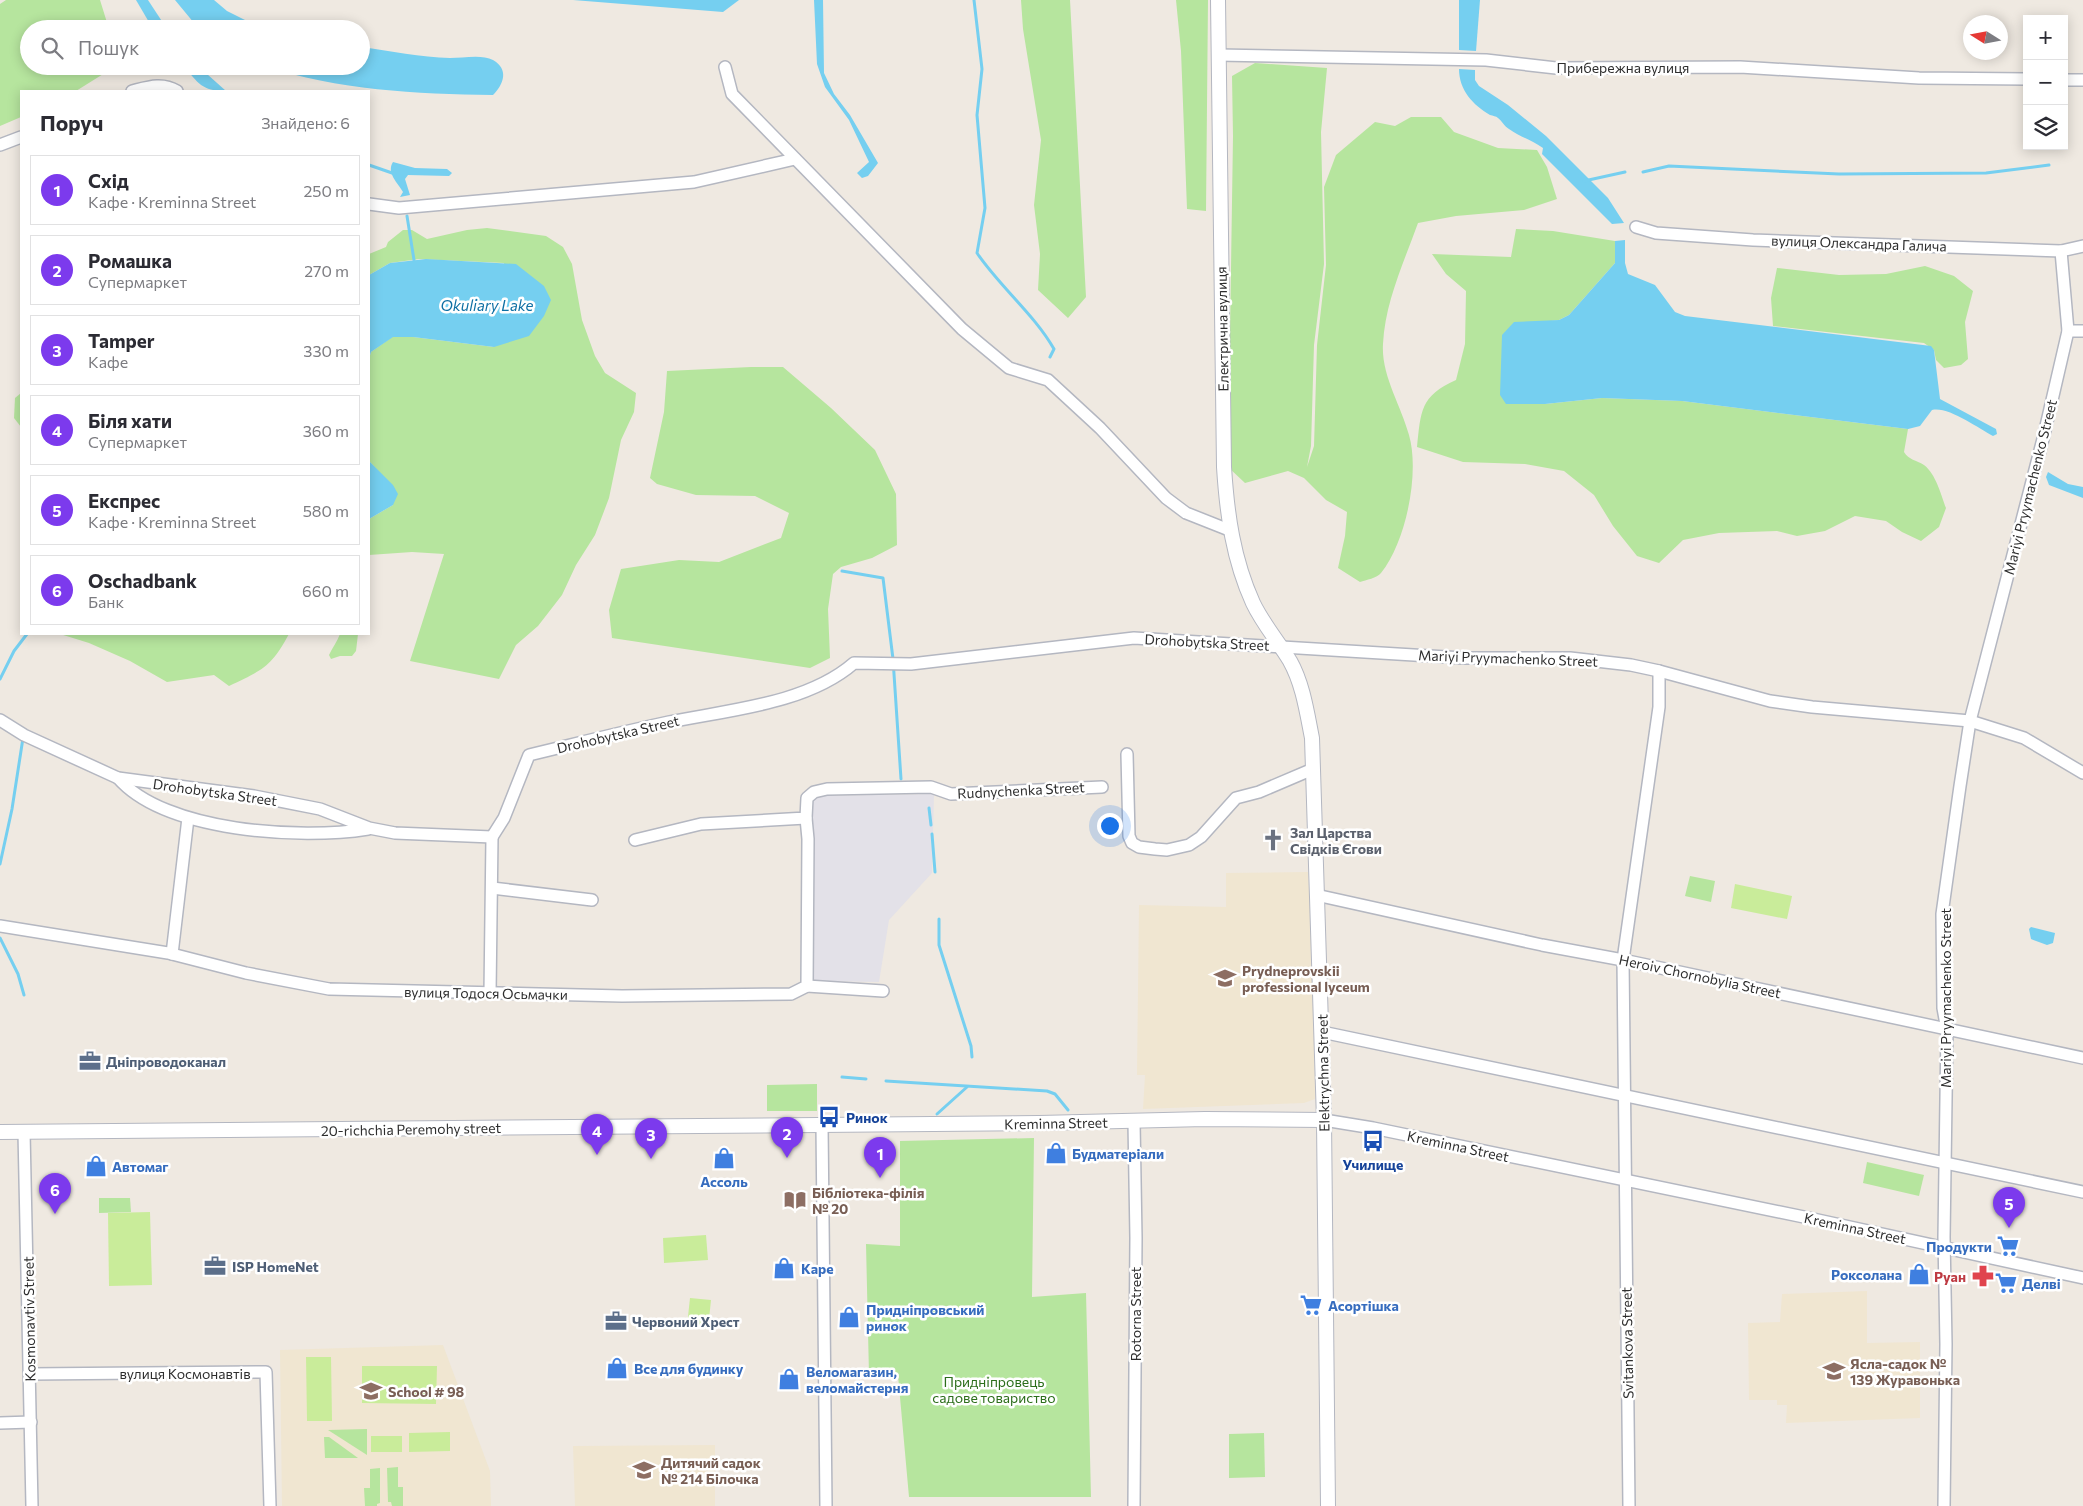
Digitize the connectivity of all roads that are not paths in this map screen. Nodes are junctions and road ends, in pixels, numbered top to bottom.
1 (1218, 0) edge
2 (1218, 54) junction
3 (725, 67) dead end
4 (2023, 79) edge
5 (2068, 80) edge
6 (2083, 80) edge
7 (136, 90) edge
8 (175, 90) edge
9 (20, 137) edge
10 (0, 145) edge
11 (795, 159) junction
12 (370, 204) edge
13 (1636, 227) dead end
14 (2083, 246) edge
15 (2061, 251) junction
16 (2068, 331) junction
17 (2083, 332) edge
18 (1229, 530) junction
19 (1280, 646) junction
20 (1659, 671) junction
21 (0, 720) edge
22 (1970, 721) junction
23 (1127, 754) dead end
24 (1313, 769) junction
25 (2083, 772) edge
26 (118, 778) junction
27 (1102, 787) dead end
28 (188, 818) junction
29 (806, 818) junction
30 (368, 828) junction
31 (492, 837) junction
32 (635, 840) dead end
33 (492, 888) junction
34 (1316, 894) junction
35 (592, 900) dead end
36 (0, 926) edge
37 (172, 954) junction
38 (1623, 960) junction
39 (807, 986) junction
40 (883, 991) dead end
41 (490, 993) junction
42 (1947, 1030) junction
43 (1322, 1032) junction
44 (2083, 1058) edge
45 (1625, 1096) junction
46 (1324, 1120) junction
47 (1134, 1122) junction
48 (822, 1125) junction
49 (0, 1132) edge
50 (24, 1132) junction
51 (1944, 1165) junction
52 (1625, 1181) junction
53 (2083, 1192) edge
54 (1944, 1247) junction
55 (2083, 1278) edge
56 (30, 1374) junction
57 (31, 1422) junction
58 (0, 1423) edge
59 (32, 1506) edge
60 (270, 1506) edge
61 (826, 1506) edge
62 (1134, 1506) edge
63 (1328, 1506) edge
64 (1630, 1506) edge
65 (1944, 1506) edge

1 - 2 street, Електрична вулиця
2 - 4 street, Прибережна вулиця
2 - 18 street, Електрична вулиця
3 - 11 street
5 - 6 street
7 - 8 street
9 - 10 street
11 - 12 street
11 - 18 street
13 - 15 street, вулиця Олександра Галича
14 - 15 street, вулиця Олександра Галича
15 - 16 street, Mariyi Pryymachenko Street
16 - 17 street
16 - 22 street, Mariyi Pryymachenko Street
18 - 19 street, Електрична вулиця
19 - 20 street, Mariyi Pryymachenko Street
19 - 24 street, Elektrychna Street
19 - 31 street, Drohobytska Street
20 - 22 street, Mariyi Pryymachenko Street
20 - 38 street, Svitankova Street
21 - 26 street, Drohobytska Street
22 - 25 street, Mariyi Pryymachenko Street
22 - 42 street, Mariyi Pryymachenko Street
23 - 24 street
24 - 34 street, Elektrychna Street
26 - 28 street, Drohobytska Street
26 - 30 street, Drohobytska Street
27 - 29 street, Rudnychenka Street
28 - 30 street, Drohobytska Street
28 - 37 street
29 - 32 street
29 - 39 street
30 - 31 street, Drohobytska Street
31 - 33 street
33 - 35 street
33 - 41 street
34 - 38 street, Heroiv Chornobylia Street
34 - 43 street, Elektrychna Street
36 - 37 street, вулиця Тодося Осьмачки
37 - 41 street, вулиця Тодося Осьмачки
38 - 42 street, Heroiv Chornobylia Street
38 - 45 street, Svitankova Street
39 - 40 street
39 - 41 street, вулиця Тодося Осьмачки
42 - 44 street, Heroiv Chornobylia Street
42 - 51 street, Mariyi Pryymachenko Street
43 - 45 street
43 - 46 street, Elektrychna Street
45 - 51 street
45 - 52 street, Svitankova Street
46 - 47 street, Kreminna Street
46 - 52 street, Kreminna Street
46 - 63 street, Elektrychna Street
47 - 48 street, Kreminna Street
47 - 62 street, Rotorna Street
48 - 50 street, 20-richchia Peremohy street
48 - 61 street
49 - 50 street, 20-richchia Peremohy street
50 - 56 street, Kosmonavtiv Street
51 - 53 street
51 - 54 street, Mariyi Pryymachenko Street
52 - 54 street, Kreminna Street
52 - 64 street, Svitankova Street
54 - 55 street, Kreminna Street
54 - 65 street, Mariyi Pryymachenko Street
56 - 57 street, Kosmonavtiv Street
56 - 60 street, вулиця Космонавтів
57 - 58 street
57 - 59 street, Kosmonavtiv Street

